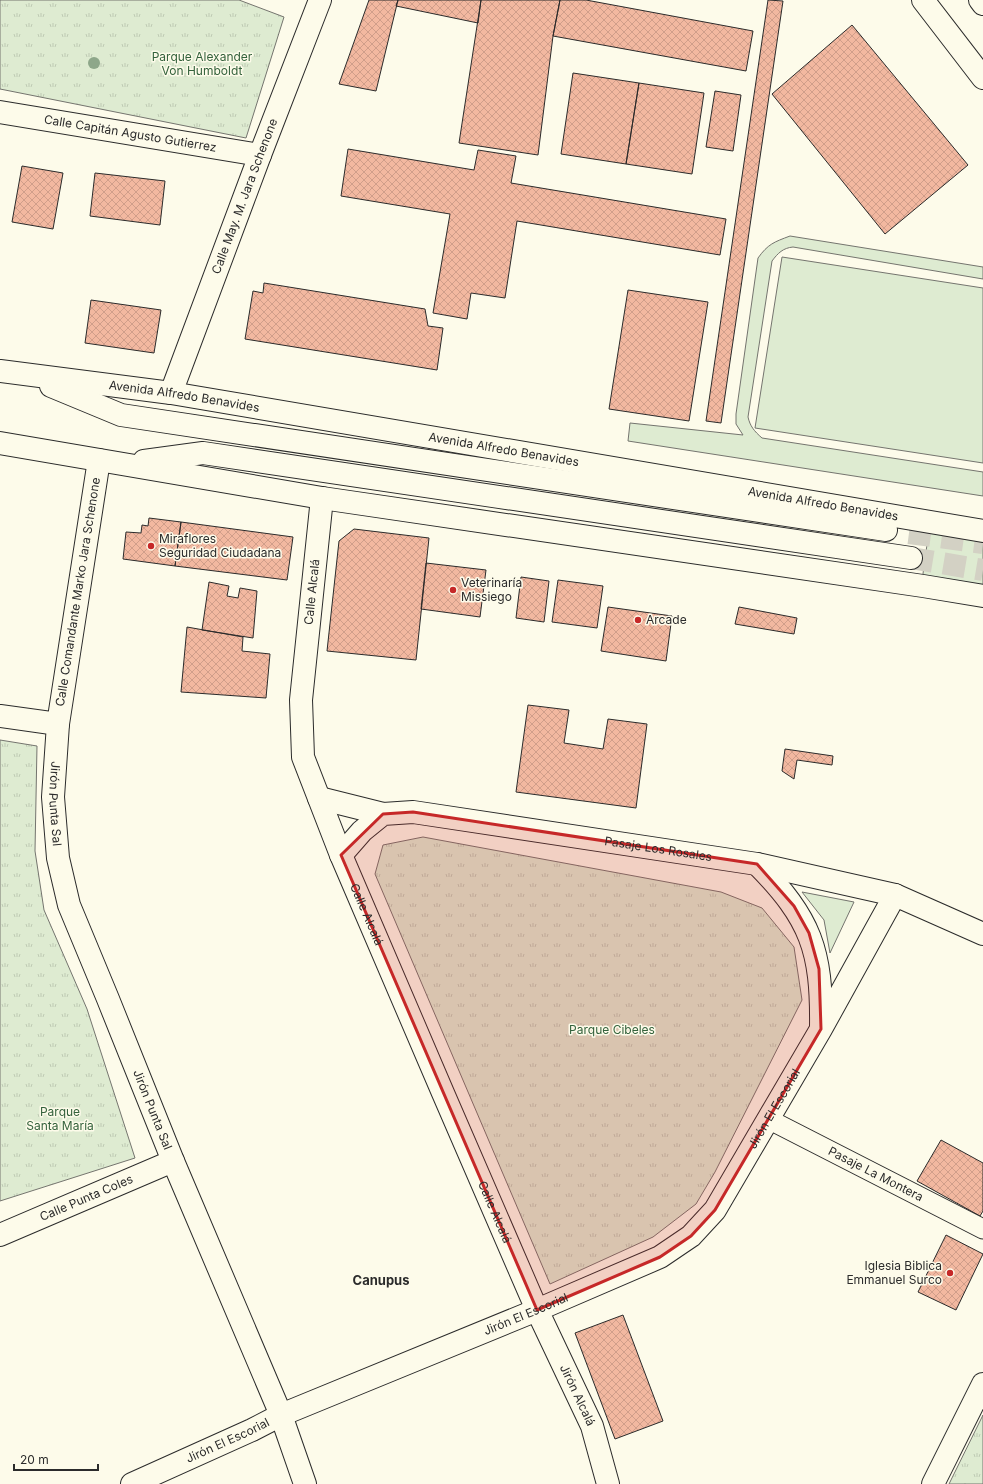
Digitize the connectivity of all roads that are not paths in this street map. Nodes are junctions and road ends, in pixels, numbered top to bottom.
1 (320, 0) edge
2 (923, 0) edge
3 (980, 0) edge
4 (983, 4) edge
5 (983, 78) edge
6 (0, 112) edge
7 (260, 155) junction
8 (0, 371) edge
9 (24, 375) junction
10 (172, 393) junction
11 (0, 443) edge
12 (99, 460) junction
13 (123, 464) junction
14 (322, 498) junction
15 (983, 531) edge
16 (909, 533) tunnel mouth
17 (911, 558) tunnel mouth
18 (983, 596) edge
19 (0, 716) edge
20 (58, 724) junction
21 (319, 798) junction
22 (383, 814) junction
23 (340, 855) junction
24 (757, 864) junction
25 (895, 895) junction
26 (983, 934) edge
27 (821, 1029) junction
28 (768, 1119) junction
29 (173, 1161) junction
30 (983, 1229) edge
31 (0, 1235) edge
32 (537, 1310) junction
33 (983, 1384) edge
34 (281, 1416) junction
35 (132, 1484) edge
36 (304, 1484) edge
37 (608, 1484) edge
38 (933, 1484) edge

1 - 7 street, Calle May. M. Jara Schenone
2 - 5 street
3 - 4 street
6 - 7 street, Calle Capitán Agusto Gutierrez
7 - 10 street, Calle May. M. Jara Schenone
8 - 9 street, Avenida Alfredo Benavides
9 - 10 street, Avenida Alfredo Benavides
9 - 16 street, Avenida Alfredo Benavides
10 - 15 street, Avenida Alfredo Benavides
11 - 12 street
12 - 13 street
12 - 20 street, Calle Comandante Marko Jara Schenone
13 - 14 street
13 - 17 street
14 - 18 street
14 - 21 street, Calle Alcalá
19 - 20 street
20 - 29 street, Jirón Punta Sal
21 - 22 street, Pasaje Los Rosales
21 - 23 street, Calle Alcalá
22 - 23 street
22 - 24 street, Pasaje Los Rosales
23 - 32 street, Calle Alcalá
24 - 25 street, Pasaje Los Rosales
24 - 27 street
25 - 26 street, Pasaje Los Rosales
25 - 27 street, Jirón El Escorial
27 - 28 street, Jirón El Escorial
28 - 30 street, Pasaje La Montera
28 - 32 street, Jirón El Escorial
29 - 31 street, Calle Punta Coles
29 - 34 street, Jirón Punta Sal
32 - 34 street, Jirón El Escorial
32 - 37 street, Jirón Alcalá
33 - 38 street
34 - 35 street, Jirón El Escorial
34 - 36 street, Jirón Punta Sal

